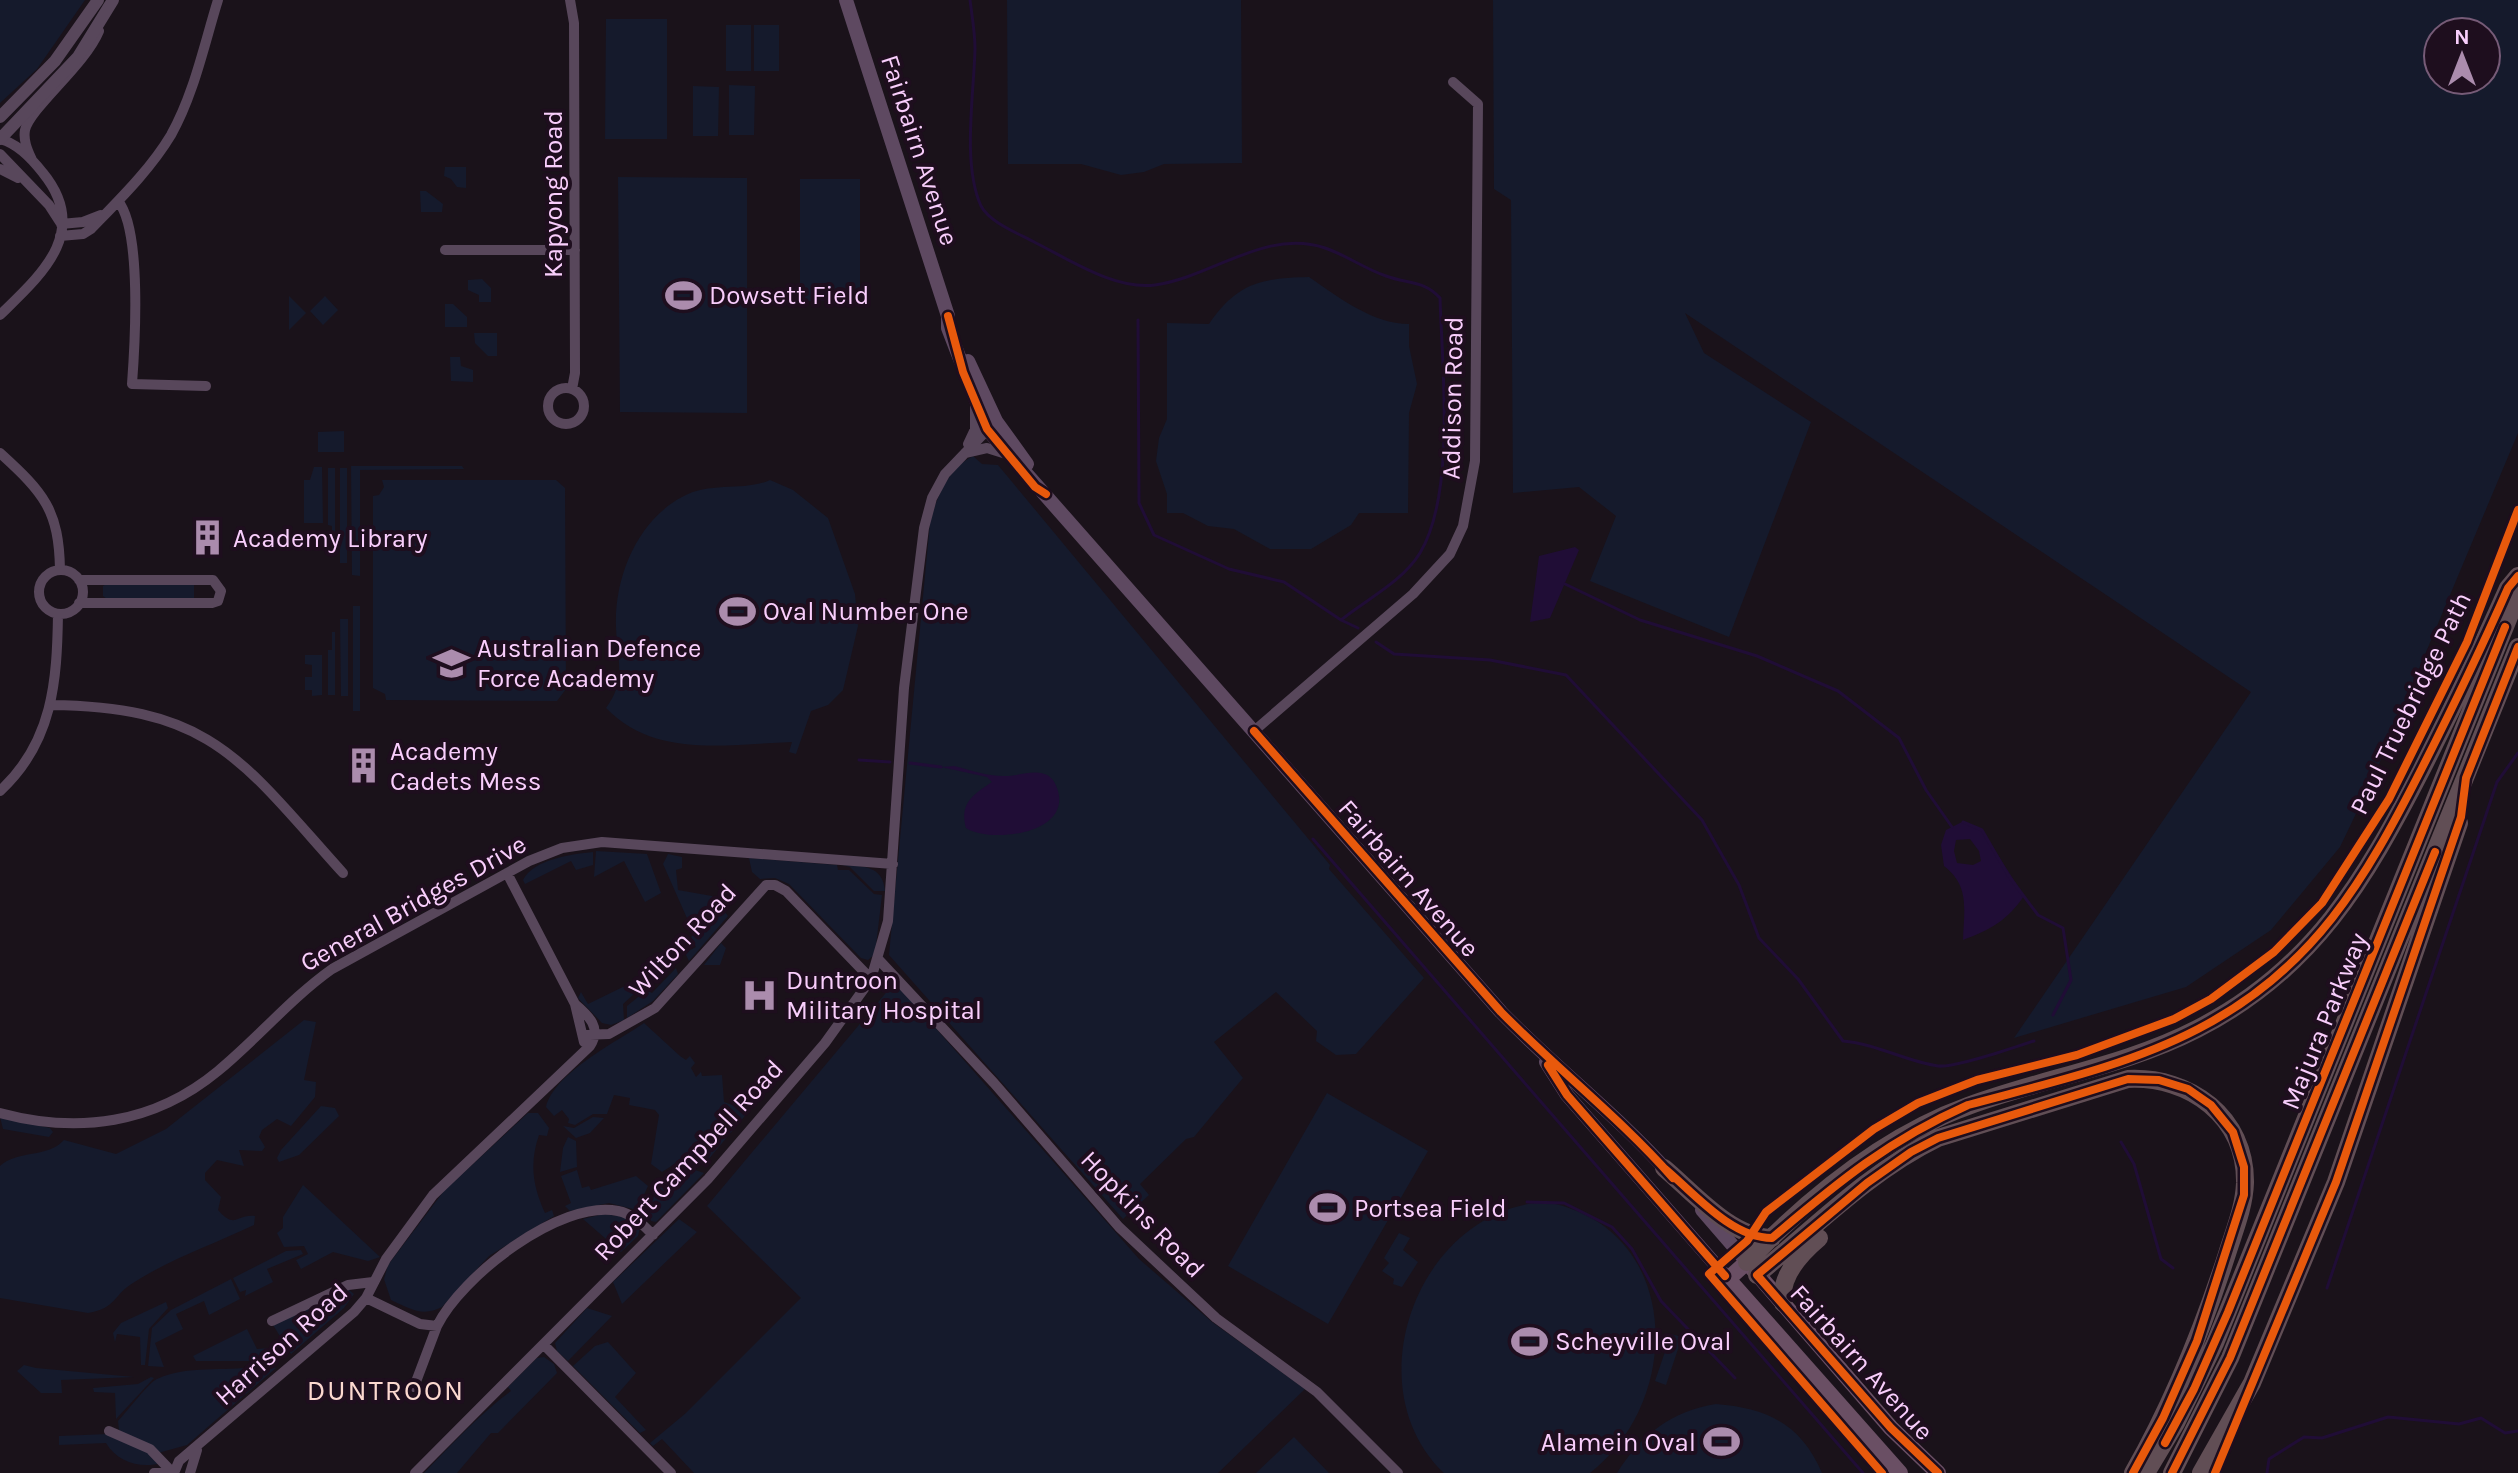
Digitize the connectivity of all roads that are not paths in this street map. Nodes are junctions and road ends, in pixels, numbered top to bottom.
1 (98, 0) edge
2 (113, 0) edge
3 (218, 0) edge
4 (570, 0) edge
5 (846, 0) edge
6 (102, 22) junction
7 (1453, 82) dead end
8 (0, 117) edge
9 (0, 139) edge
10 (0, 154) edge
11 (32, 161) junction
12 (0, 169) edge
13 (27, 183) junction
14 (118, 201) junction
15 (60, 230) junction
16 (445, 250) dead end
17 (575, 250) junction
18 (0, 315) edge
19 (948, 316) junction
20 (206, 386) dead end
21 (572, 389) dead end
22 (975, 405) junction
23 (991, 425) junction
24 (0, 453) edge
25 (963, 453) junction
26 (1006, 454) junction
27 (1046, 494) junction
28 (60, 570) junction
29 (2518, 576) edge
30 (79, 580) junction
31 (2518, 595) edge
32 (79, 603) junction
33 (58, 614) junction
34 (2518, 647) edge
35 (51, 705) junction
36 (1254, 731) junction
37 (2466, 778) junction
38 (0, 791) edge
39 (893, 864) junction
40 (343, 873) dead end
41 (507, 873) junction
42 (879, 960) junction
43 (871, 979) junction
44 (590, 1036) junction
45 (1537, 1048) junction
46 (0, 1113) edge
47 (1911, 1152) junction
48 (1664, 1168) junction
49 (653, 1235) junction
50 (1772, 1238) junction
51 (1752, 1268) junction
52 (373, 1282) junction
53 (1734, 1285) junction
54 (366, 1298) junction
55 (1783, 1303) junction
56 (272, 1321) dead end
57 (437, 1326) junction
58 (544, 1345) junction
59 (414, 1387) dead end
60 (2240, 1408) junction
61 (109, 1431) dead end
62 (200, 1445) junction
63 (154, 1473) edge
64 (161, 1473) edge
65 (173, 1473) edge
66 (190, 1473) edge
67 (415, 1473) edge
68 (671, 1473) edge
69 (1398, 1473) edge
70 (1900, 1473) edge
71 (1938, 1473) edge
72 (2133, 1473) edge
73 (2146, 1473) edge
74 (2172, 1473) edge
75 (2201, 1473) edge
76 (2215, 1473) edge

1 - 8 street
2 - 6 street
3 - 14 street
4 - 17 street, Kapyong Road
5 - 19 main road, Fairbairn Avenue
6 - 9 street
6 - 11 street
7 - 36 street, Addison Road
9 - 11 street
10 - 13 street
11 - 15 street
12 - 13 street
13 - 15 street
14 - 15 street
14 - 20 street
15 - 18 street
16 - 17 street
17 - 21 street, Kapyong Road
19 - 22 main road, Fairbairn Avenue
19 - 23 main road, Fairbairn Avenue
22 - 23 main road, Fairbairn Avenue
22 - 25 street, Robert Campbell Road
23 - 25 street, Robert Campbell Road
23 - 26 main road, Fairbairn Avenue
23 - 27 main road, Fairbairn Avenue
24 - 28 street
25 - 26 street
25 - 39 street, Robert Campbell Road
26 - 27 main road, Fairbairn Avenue
27 - 36 main road, Fairbairn Avenue
28 - 30 street
28 - 33 street
29 - 50 highway
30 - 32 street
30 - 32 street
31 - 73 highway, Majura Parkway
32 - 33 street
33 - 35 street
34 - 37 highway, Majura Parkway
35 - 38 street
35 - 40 street
36 - 45 main road, Fairbairn Avenue
37 - 60 highway
37 - 74 highway, Majura Parkway
39 - 41 street, General Bridges Drive
39 - 42 street, Robert Campbell Road
41 - 44 street
41 - 46 street, General Bridges Drive
42 - 43 street, Robert Campbell Road
42 - 69 street, Hopkins Road
43 - 44 street, Wilton Road
43 - 49 street, Robert Campbell Road
44 - 52 street, Harrison Road
45 - 48 main road, Fairbairn Avenue
45 - 53 main road, Fairbairn Avenue
47 - 51 highway
47 - 55 highway
47 - 72 highway
48 - 50 highway
48 - 51 main road, Fairbairn Avenue
49 - 57 street
49 - 58 street, Robert Campbell Road
50 - 51 highway
51 - 53 main road
51 - 55 main road, Fairbairn Avenue
52 - 54 street, Harrison Road
52 - 56 street
53 - 70 main road, Fairbairn Avenue
54 - 57 street
54 - 62 street, Harrison Road
55 - 71 main road, Fairbairn Avenue
57 - 59 street
58 - 67 street, Robert Campbell Road
58 - 68 street
60 - 75 highway
60 - 76 highway
61 - 65 street
62 - 65 street, Harrison Road
62 - 66 street, Harrison Road
63 - 64 street

